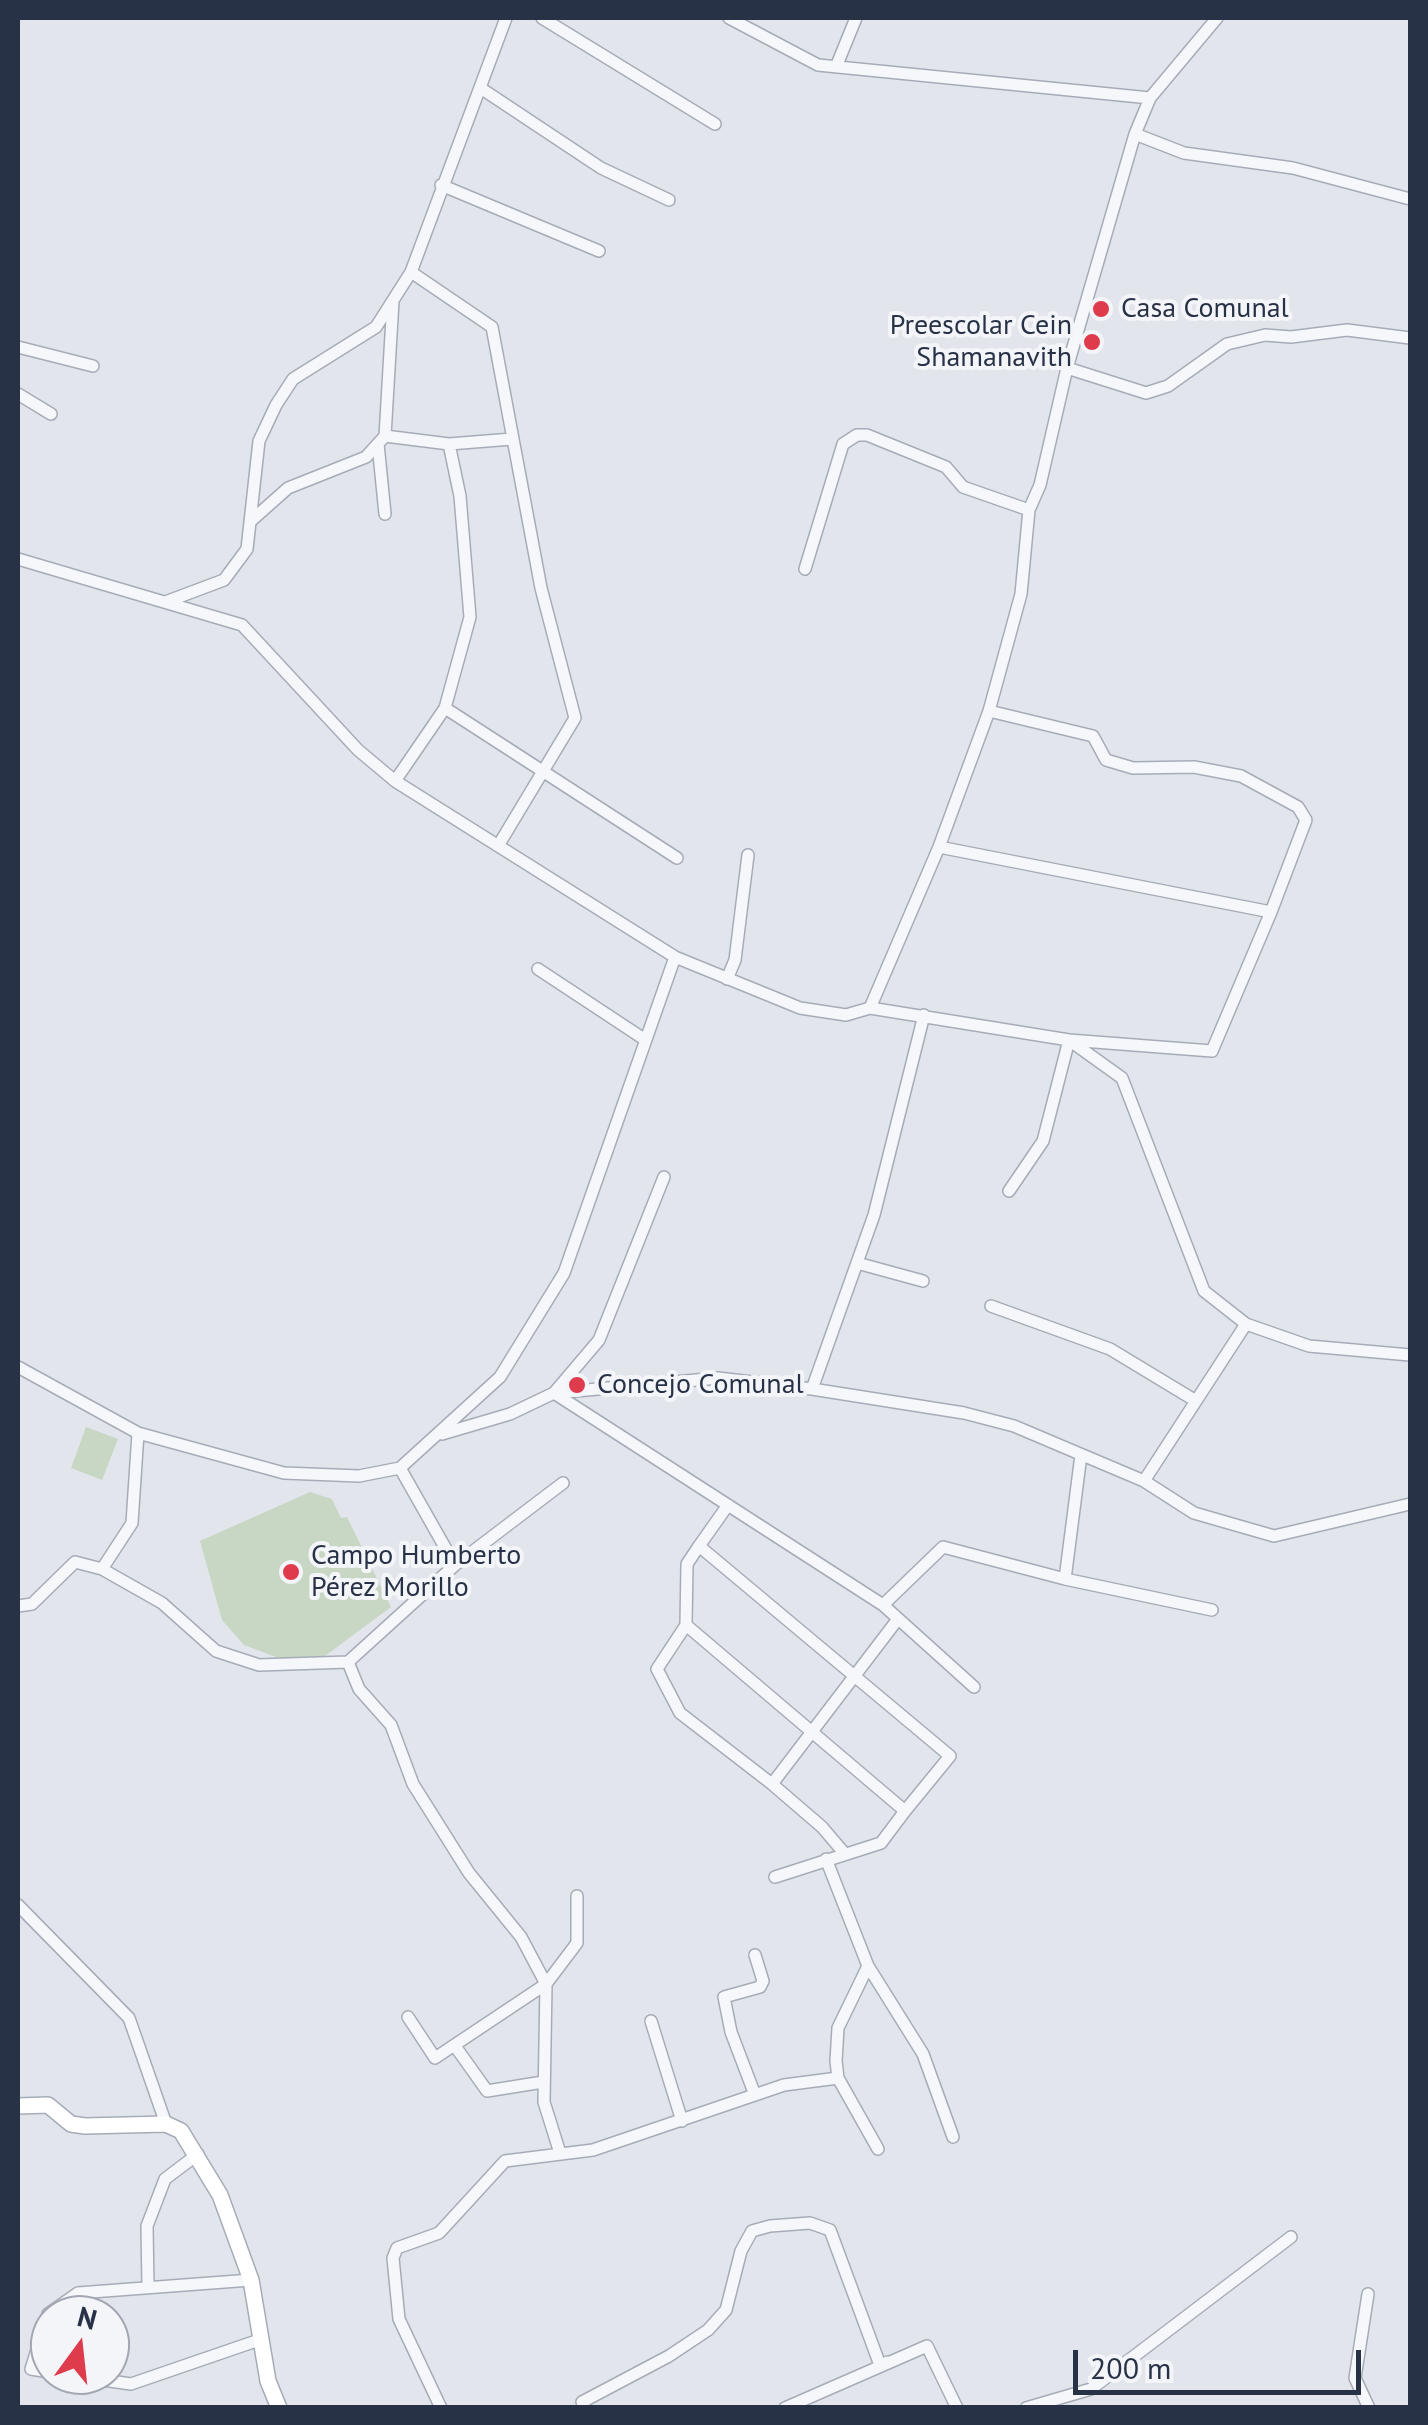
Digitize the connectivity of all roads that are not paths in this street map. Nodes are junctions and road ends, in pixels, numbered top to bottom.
1 (506, 18) edge
2 (542, 18) edge
3 (731, 18) edge
4 (856, 18) edge
5 (1217, 18) edge
6 (836, 67) junction
7 (482, 89) junction
8 (1150, 98) junction
9 (715, 124) dead end
10 (1135, 134) junction
11 (441, 185) junction
12 (1410, 199) edge
13 (669, 200) dead end
14 (599, 250) dead end
15 (411, 272) junction
16 (393, 300) junction
17 (1410, 338) edge
18 (18, 347) edge
19 (93, 366) dead end
20 (1067, 368) junction
21 (18, 394) edge
22 (50, 414) dead end
23 (512, 439) junction
24 (381, 440) junction
25 (450, 444) junction
26 (1029, 510) junction
27 (385, 514) dead end
28 (252, 520) junction
29 (18, 559) edge
30 (805, 569) dead end
31 (168, 601) junction
32 (445, 708) junction
33 (989, 711) junction
34 (545, 770) junction
35 (395, 781) junction
36 (498, 846) junction
37 (939, 847) junction
38 (748, 855) dead end
39 (677, 858) dead end
40 (1271, 912) junction
41 (674, 957) junction
42 (538, 969) dead end
43 (727, 979) junction
44 (870, 1008) junction
45 (924, 1015) junction
46 (644, 1039) junction
47 (1069, 1040) junction
48 (664, 1177) dead end
49 (1009, 1192) dead end
50 (857, 1263) junction
51 (924, 1281) dead end
52 (991, 1306) dead end
53 (1246, 1324) junction
54 (1410, 1354) edge
55 (18, 1367) edge
56 (812, 1389) junction
57 (554, 1393) junction
58 (1196, 1401) junction
59 (138, 1434) junction
60 (438, 1435) junction
61 (1081, 1455) junction
62 (400, 1468) junction
63 (1144, 1481) junction
64 (563, 1483) dead end
65 (1410, 1504) edge
66 (728, 1505) junction
67 (699, 1546) junction
68 (456, 1565) junction
69 (102, 1569) junction
70 (1066, 1579) junction
71 (882, 1605) junction
72 (18, 1606) edge
73 (1212, 1610) dead end
74 (898, 1619) junction
75 (686, 1625) junction
76 (348, 1662) junction
77 (855, 1678) junction
78 (974, 1687) dead end
79 (813, 1732) junction
80 (772, 1784) junction
81 (905, 1811) junction
82 (845, 1854) junction
83 (826, 1859) junction
84 (775, 1877) dead end
85 (577, 1896) dead end
86 (18, 1905) edge
87 (755, 1955) dead end
88 (868, 1966) junction
89 (546, 1984) junction
90 (408, 2017) dead end
91 (651, 2021) dead end
92 (455, 2046) junction
93 (838, 2078) junction
94 (542, 2082) junction
95 (755, 2095) junction
96 (18, 2106) edge
97 (682, 2121) junction
98 (166, 2124) junction
99 (953, 2137) dead end
100 (878, 2149) dead end
101 (560, 2153) junction
102 (198, 2154) junction
103 (1292, 2238) dead end
104 (251, 2280) junction
105 (148, 2287) junction
106 (1368, 2294) dead end
107 (75, 2295) edge
108 (262, 2339) junction
109 (888, 2362) junction
110 (130, 2384) edge
111 (279, 2408) edge
112 (441, 2408) edge
113 (585, 2408) edge
114 (785, 2408) edge
115 (957, 2408) edge
116 (1026, 2408) edge
117 (1369, 2408) edge

1 - 7 street
2 - 9 street
3 - 6 street
4 - 6 street
5 - 8 street
6 - 8 street
7 - 11 street
7 - 13 street
8 - 10 street
10 - 12 street
10 - 20 street
11 - 14 street
11 - 15 street
15 - 16 street
15 - 23 street
16 - 24 street
16 - 28 street
17 - 20 street
18 - 19 street
20 - 26 street
21 - 22 street
23 - 25 street
23 - 34 street
24 - 25 street
24 - 27 street
24 - 28 street
25 - 32 street
26 - 30 street
26 - 33 street
28 - 31 street
29 - 31 street
31 - 35 street
32 - 34 street
32 - 35 street
33 - 37 street
33 - 40 street
34 - 36 street
34 - 39 street
35 - 36 street
36 - 41 street
37 - 40 street
37 - 44 street
38 - 43 street
40 - 47 street
41 - 43 street
41 - 46 street
42 - 46 street
43 - 44 street
44 - 45 street
45 - 47 street
45 - 50 street
46 - 60 street
47 - 49 street
47 - 53 street
48 - 57 street
50 - 51 street
50 - 56 street
52 - 58 street
53 - 54 street
53 - 58 street
55 - 59 street
56 - 57 street
56 - 61 street
57 - 60 street
57 - 66 street
58 - 63 street
59 - 62 street
59 - 69 street
60 - 62 street
61 - 63 street
61 - 70 street
62 - 68 street
63 - 65 street
64 - 68 street
66 - 67 street
66 - 71 street
67 - 75 street
67 - 77 street
68 - 76 street
69 - 72 street
69 - 76 street
70 - 71 street
70 - 73 street
71 - 74 street
74 - 77 street
74 - 78 street
75 - 79 street
75 - 80 street
76 - 89 street
77 - 79 street
77 - 81 street
79 - 80 street
79 - 81 street
80 - 82 street
81 - 82 street
82 - 83 street
83 - 84 street
83 - 88 street
85 - 89 street
86 - 98 street
87 - 95 street
88 - 93 street
88 - 99 street
89 - 92 street
89 - 94 street
90 - 92 street
91 - 97 street
92 - 94 street
93 - 95 street
93 - 100 street
94 - 101 street
95 - 97 street
96 - 98 street
97 - 101 street
98 - 102 street
101 - 112 street
102 - 104 street
102 - 105 street
103 - 116 street
104 - 105 street
104 - 108 street
105 - 107 street
106 - 117 street
108 - 110 street
108 - 111 street
109 - 113 street
109 - 114 street
109 - 115 street

